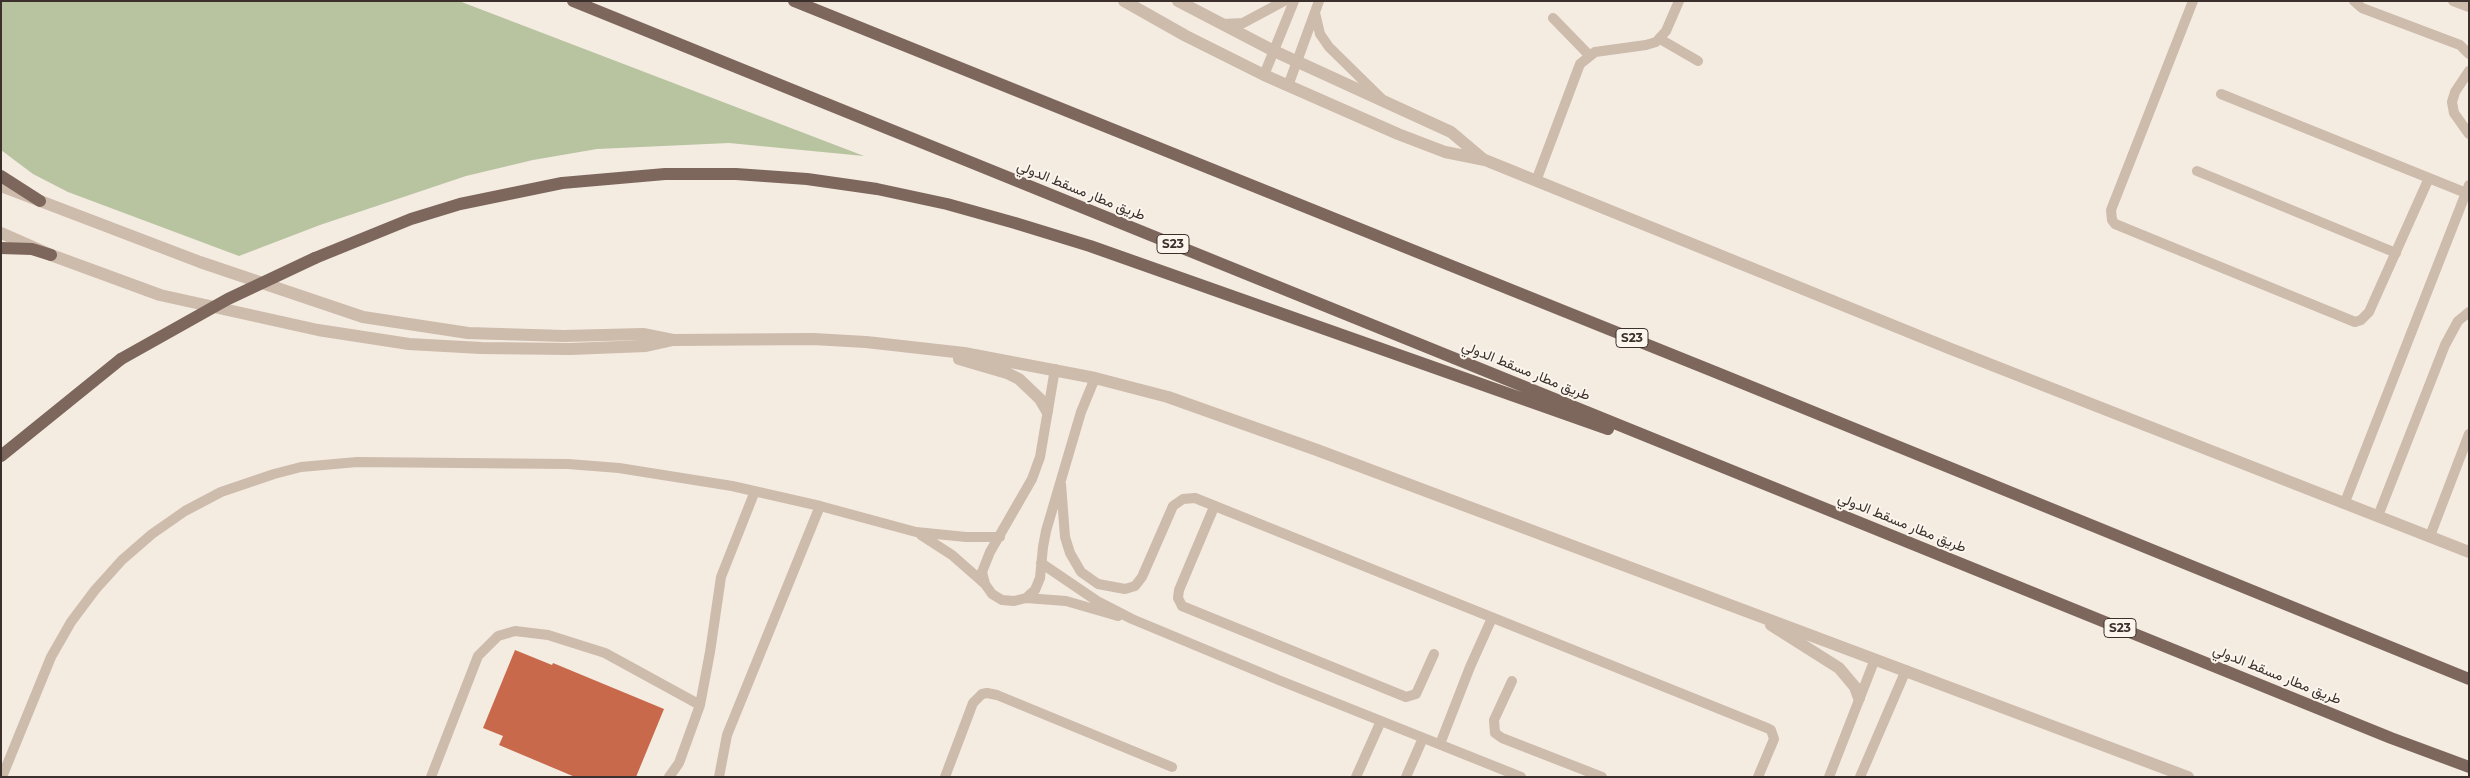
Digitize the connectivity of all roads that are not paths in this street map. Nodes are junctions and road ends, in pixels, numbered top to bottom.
1 (574, 1) edge
2 (794, 1) edge
3 (1124, 1) edge
4 (1178, 1) edge
5 (1284, 1) edge
6 (1294, 1) edge
7 (1319, 1) edge
8 (1679, 1) edge
9 (2193, 1) edge
10 (2354, 1) edge
11 (2453, 1) edge
12 (2469, 8) edge
13 (1315, 13) junction
14 (1553, 18) dead end
15 (1223, 24) junction
16 (1660, 39) junction
17 (1274, 51) junction
18 (1589, 54) junction
19 (2469, 54) edge
20 (1698, 61) dead end
21 (1297, 62) junction
22 (2469, 71) edge
23 (1264, 75) junction
24 (1288, 86) junction
25 (2221, 94) dead end
26 (1384, 101) junction
27 (2469, 134) edge
28 (1485, 160) junction
29 (2197, 171) dead end
30 (1, 176) edge
31 (2429, 178) junction
32 (1536, 181) junction
33 (1, 186) edge
34 (2467, 189) edge
35 (40, 201) junction
36 (1, 233) edge
37 (1, 248) edge
38 (2396, 253) junction
39 (51, 255) junction
40 (2469, 312) edge
41 (673, 340) junction
42 (918, 347) junction
43 (1054, 369) junction
44 (1095, 378) junction
45 (1048, 411) junction
46 (2469, 434) edge
47 (1, 456) edge
48 (1060, 484) junction
49 (1772, 487) junction
50 (755, 491) junction
51 (2345, 502) junction
52 (820, 506) junction
53 (1214, 507) junction
54 (2378, 516) junction
55 (916, 532) junction
56 (2430, 536) junction
57 (1000, 537) junction
58 (2469, 552) edge
59 (1041, 563) junction
60 (985, 584) junction
61 (1026, 598) junction
62 (1747, 611) junction
63 (1492, 618) junction
64 (1132, 619) junction
65 (1434, 654) dead end
66 (1875, 659) junction
67 (1906, 670) junction
68 (2469, 679) edge
69 (1512, 681) dead end
70 (1859, 698) junction
71 (700, 705) junction
72 (1381, 721) junction
73 (1424, 738) junction
74 (1440, 744) junction
75 (679, 763) junction
76 (1172, 767) dead end
77 (2469, 767) edge
78 (2, 777) edge
79 (431, 777) edge
80 (669, 777) edge
81 (674, 777) edge
82 (719, 777) edge
83 (945, 777) edge
84 (1356, 777) edge
85 (1406, 777) edge
86 (1521, 777) edge
87 (1602, 777) edge
88 (1758, 777) edge
89 (1829, 777) edge
90 (1861, 777) edge
91 (2188, 777) edge

1 - 49 main road, طريق مطار مسقط الدولي / S23
2 - 68 main road, S23
3 - 23 street
4 - 15 street
5 - 15 lane
6 - 17 lane
7 - 13 lane
8 - 16 lane
9 - 38 lane
10 - 19 lane
11 - 12 lane
13 - 21 lane
13 - 26 lane
14 - 18 lane
15 - 17 street
16 - 18 lane
16 - 20 lane
17 - 21 street
17 - 23 lane
18 - 32 lane
21 - 24 lane
21 - 26 street
22 - 27 lane
23 - 24 street
24 - 28 street
25 - 31 lane
26 - 28 street
28 - 32 street
29 - 38 lane
30 - 35 main road
31 - 34 lane
31 - 38 lane
32 - 51 street
33 - 35 street
34 - 51 lane
35 - 41 street
36 - 39 street
37 - 39 main road
39 - 41 street
40 - 54 lane
41 - 42 street
42 - 43 street
42 - 45 street
43 - 44 street
43 - 45 lane
44 - 48 lane
44 - 62 street
45 - 57 lane
46 - 56 lane
47 - 49 main road, bridge
48 - 53 lane
48 - 59 lane
49 - 77 main road, طريق مطار مسقط الدولي / S23
50 - 52 lane
50 - 71 lane
50 - 78 lane
51 - 54 street
52 - 55 lane
52 - 82 lane
53 - 63 lane
53 - 65 lane
54 - 56 street
55 - 57 lane
55 - 60 lane
56 - 58 street
57 - 60 lane
59 - 61 lane
59 - 64 lane
60 - 61 lane
61 - 64 lane
62 - 66 street
62 - 70 street
63 - 74 lane
63 - 88 lane
64 - 72 lane
66 - 67 street
66 - 70 lane
67 - 90 lane
67 - 91 street
69 - 87 lane
70 - 89 lane
71 - 75 lane
71 - 79 lane
72 - 73 lane
72 - 84 lane
73 - 74 lane
73 - 85 lane
74 - 86 lane
75 - 80 lane
75 - 81 lane
76 - 83 lane

